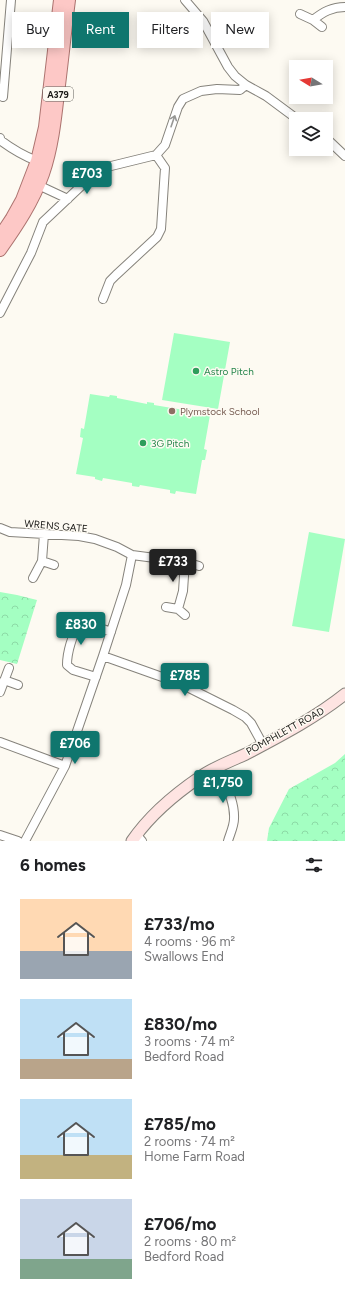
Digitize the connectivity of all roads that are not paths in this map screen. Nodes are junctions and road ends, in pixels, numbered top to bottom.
1 (11, 0) edge
2 (60, 0) edge
3 (69, 0) edge
4 (185, 0) edge
5 (345, 7) edge
6 (300, 14) dead end
7 (313, 20) junction
8 (322, 27) dead end
9 (246, 84) junction
10 (3, 97) dead end
11 (289, 113) edge
12 (0, 138) edge
13 (333, 145) edge
14 (156, 155) junction
15 (345, 156) edge
16 (38, 161) junction
17 (38, 185) junction
18 (68, 199) junction
19 (0, 236) edge
20 (0, 250) edge
21 (103, 299) dead end
22 (0, 313) edge
23 (0, 528) edge
24 (44, 534) junction
25 (132, 555) junction
26 (42, 561) junction
27 (185, 561) junction
28 (54, 566) dead end
29 (199, 566) dead end
30 (33, 578) dead end
31 (166, 607) dead end
32 (178, 609) junction
33 (185, 615) dead end
34 (111, 632) junction
35 (103, 656) junction
36 (9, 668) dead end
37 (96, 677) junction
38 (4, 680) junction
39 (18, 685) dead end
40 (0, 692) edge
41 (345, 694) edge
42 (0, 742) edge
43 (263, 745) junction
44 (65, 766) junction
45 (218, 767) junction
46 (0, 835) edge
47 (137, 839) edge
48 (18, 841) edge
49 (25, 841) edge
50 (228, 841) edge

1 - 10 street
2 - 16 main road, A379
3 - 17 main road, A379
4 - 9 street
5 - 7 street
6 - 7 street
7 - 8 street
9 - 11 street
14 -> 9 street
12 - 16 street
13 - 15 street
14 - 18 street
14 - 21 street
16 - 19 main road, A379
17 - 18 street
17 - 20 main road, A379
18 - 22 street
23 - 24 street, WRENS GATE
24 - 25 street, WRENS GATE
24 - 26 street
25 - 27 street
25 - 34 street
26 - 28 street
26 - 30 street
27 - 29 street
27 - 32 street
31 - 32 street
32 - 33 street
34 - 35 street
34 - 37 street
35 - 37 street
35 - 43 street
36 - 38 street
37 - 44 street
38 - 39 street
38 - 40 street
41 - 43 street, POMPHLETT ROAD
42 - 44 street
43 - 45 street, POMPHLETT ROAD
44 - 49 street
45 - 47 street, POMPHLETT ROAD
45 - 50 street
46 - 48 street

